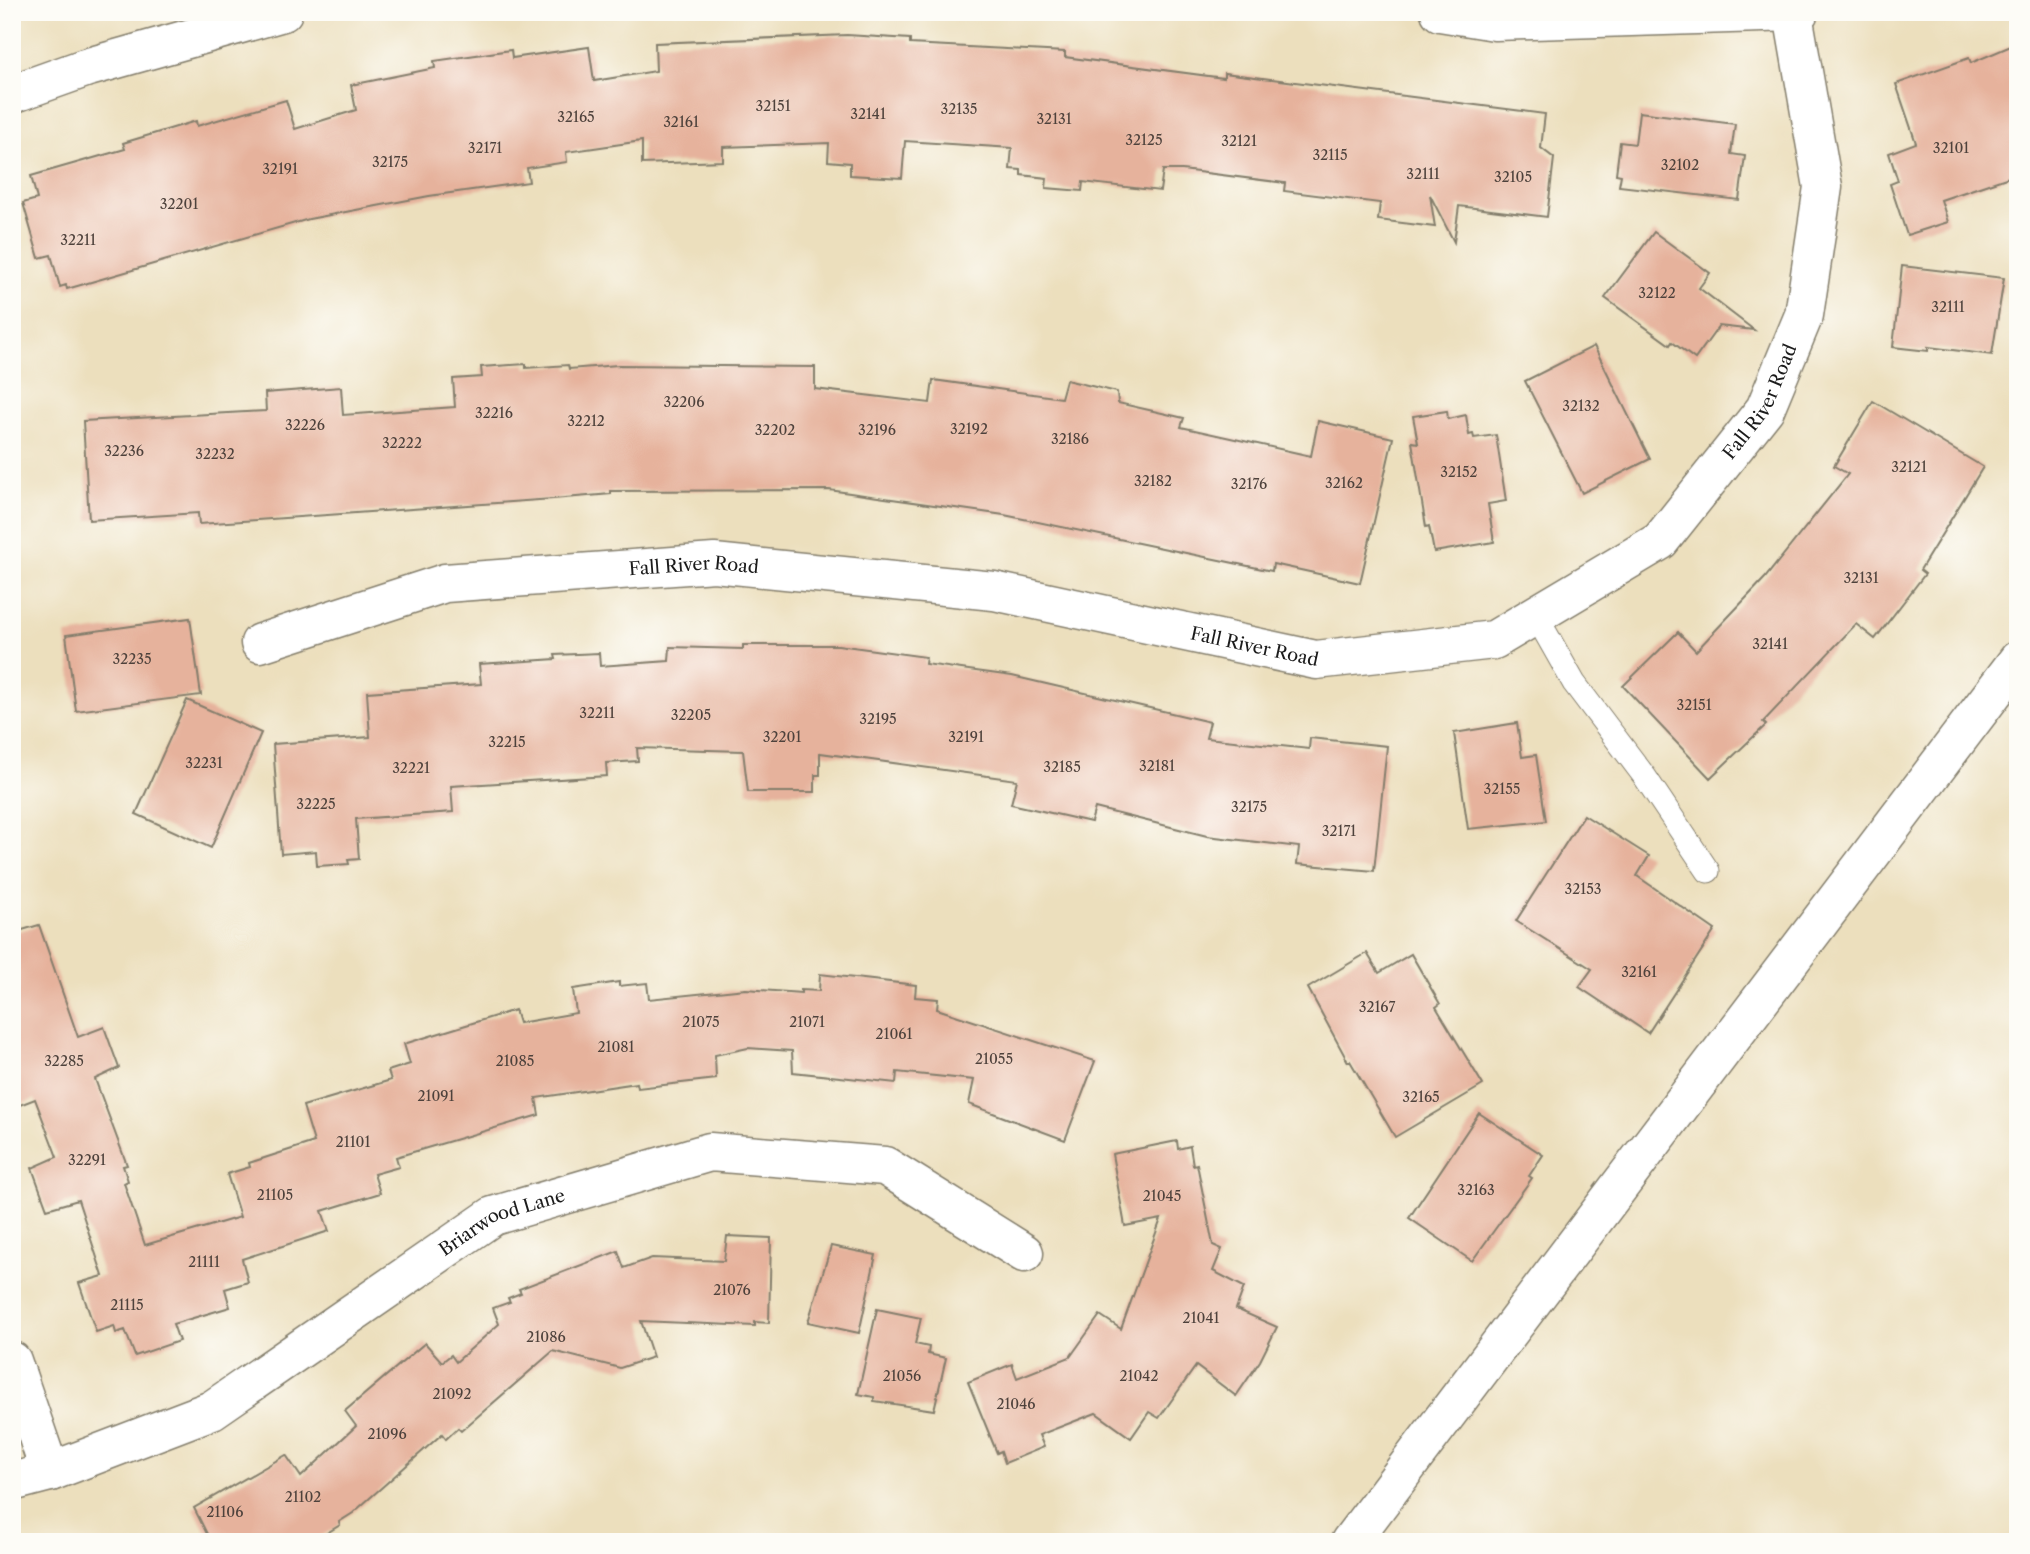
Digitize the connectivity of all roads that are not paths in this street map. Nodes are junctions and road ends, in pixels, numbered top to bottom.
1 (283, 12) edge
2 (1440, 12) edge
3 (1796, 13) edge
4 (12, 94) edge
5 (1535, 616) junction
6 (260, 643) dead end
7 (2018, 660) edge
8 (1708, 871) dead end
9 (1024, 1253) dead end
10 (12, 1361) edge
11 (50, 1472) junction
12 (12, 1482) edge
13 (1350, 1542) edge

1 - 4 street
2 - 3 street
3 - 5 street, Fall River Road
5 - 6 street, Fall River Road
5 - 8 lane
7 - 13 street
9 - 11 street, Briarwood Lane
10 - 11 street
11 - 12 street, Briarwood Lane

